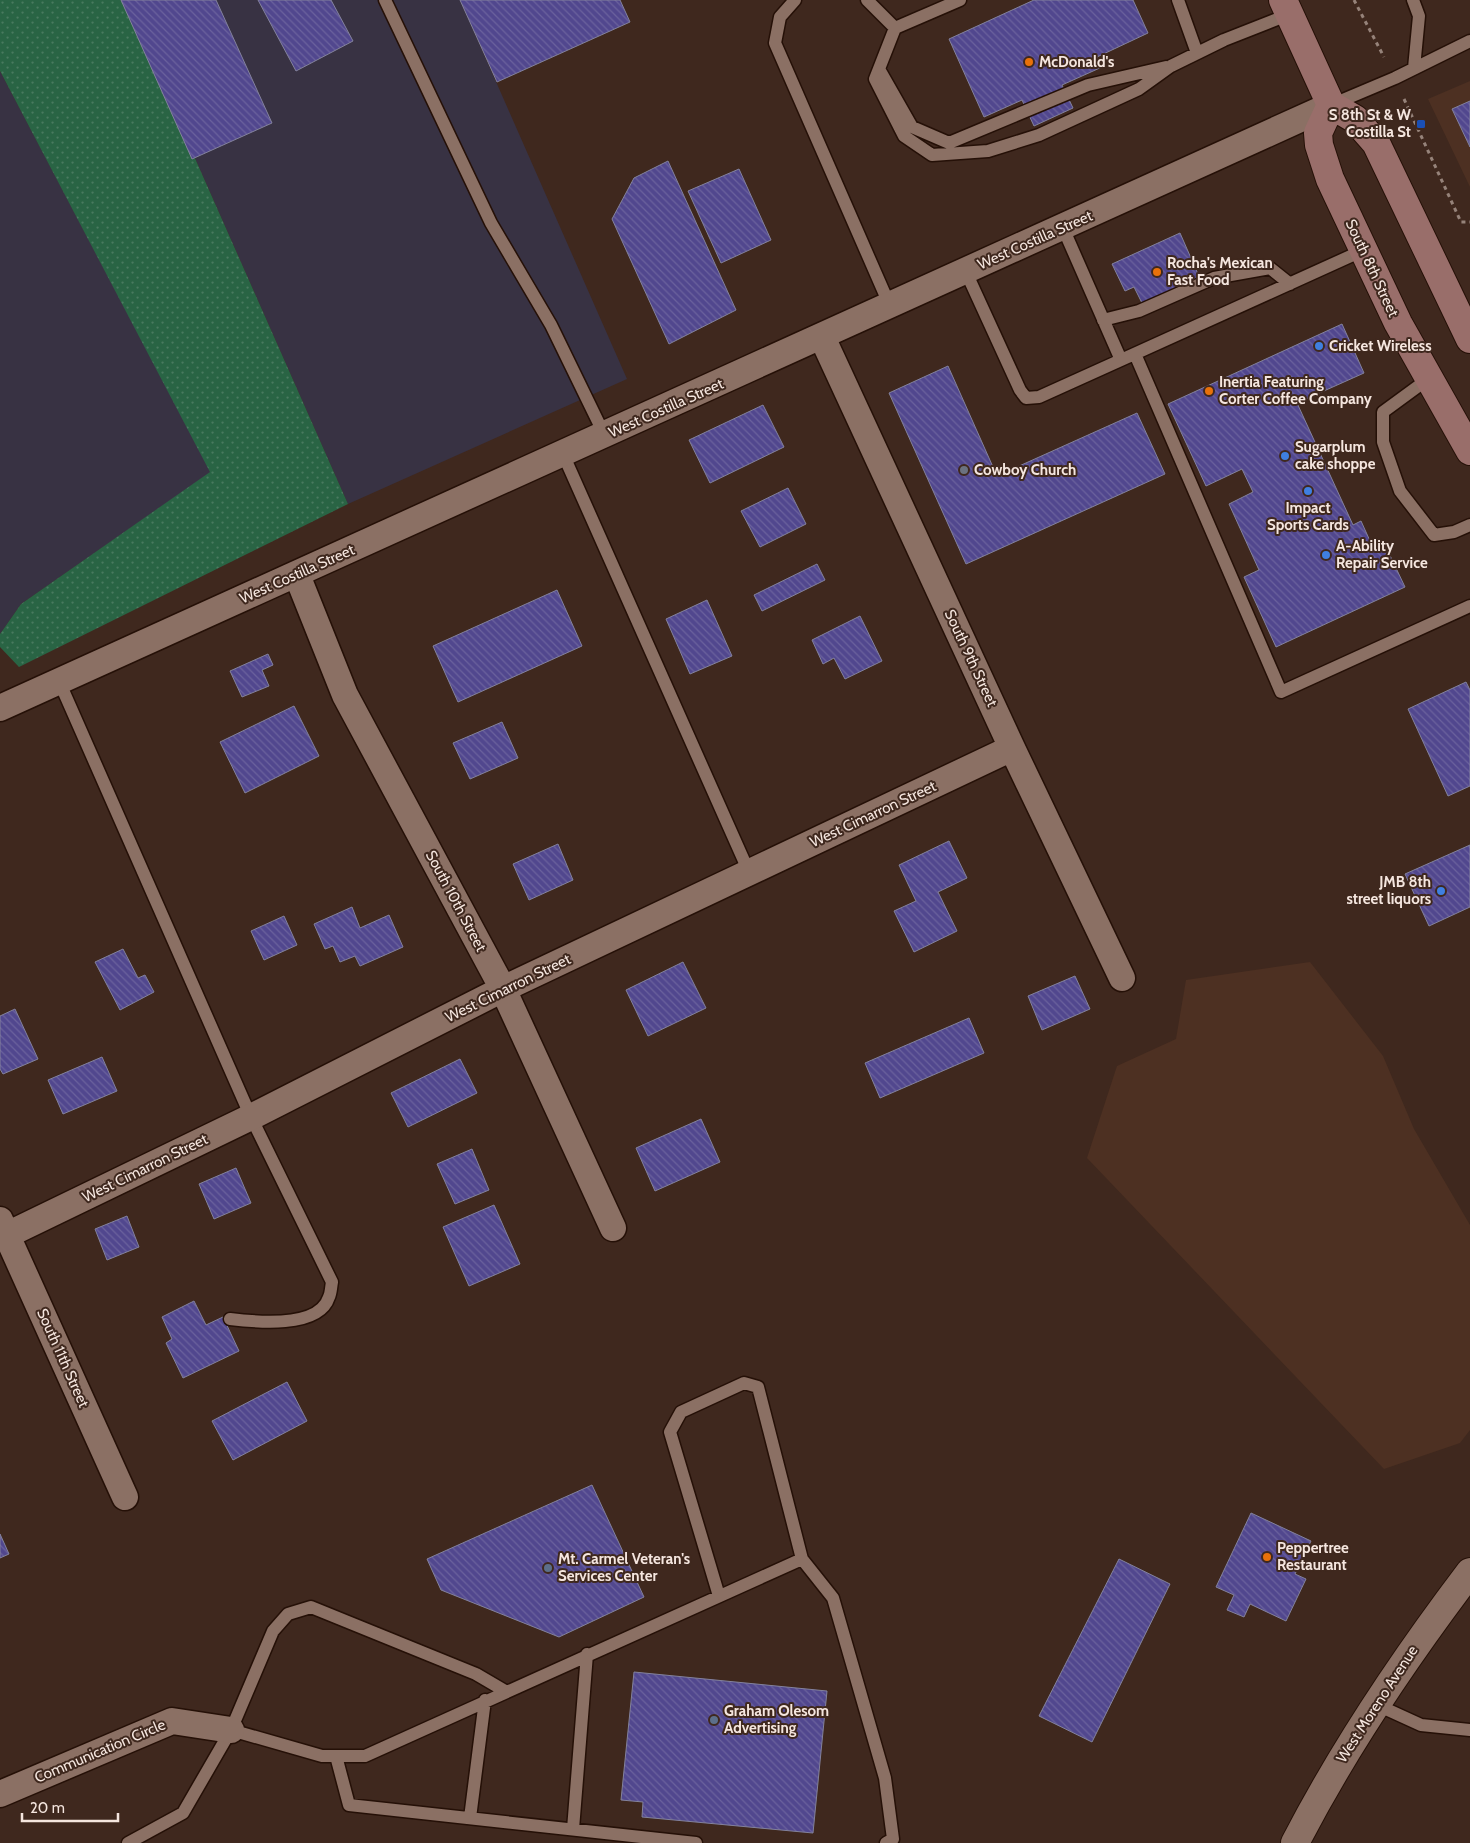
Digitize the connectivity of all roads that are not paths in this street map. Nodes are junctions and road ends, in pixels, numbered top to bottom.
1 (385, 0) edge
2 (795, 0) edge
3 (867, 0) edge
4 (960, 0) edge
5 (1178, 0) edge
6 (1413, 0) edge
7 (1286, 7) edge
8 (895, 28) junction
9 (1470, 41) edge
10 (1197, 53) junction
11 (1171, 66) junction
12 (1414, 68) junction
13 (879, 69) junction
14 (1332, 105) junction
15 (1063, 228) junction
16 (1364, 250) junction
17 (966, 272) junction
18 (1290, 284) junction
19 (890, 306) junction
20 (1103, 320) junction
21 (822, 338) junction
22 (1470, 338) edge
23 (1135, 354) junction
24 (1121, 360) junction
25 (1428, 379) junction
26 (605, 436) junction
27 (1470, 451) edge
28 (563, 454) junction
29 (1470, 525) edge
30 (297, 575) junction
31 (1470, 606) edge
32 (59, 681) junction
33 (0, 708) edge
34 (1012, 748) junction
35 (749, 872) junction
36 (1122, 978) dead end
37 (503, 989) junction
38 (251, 1117) junction
39 (4, 1227) edge
40 (613, 1228) dead end
41 (230, 1319) dead end
42 (126, 1497) dead end
43 (802, 1559) junction
44 (1470, 1572) edge
45 (719, 1596) junction
46 (587, 1654) junction
47 (505, 1691) junction
48 (486, 1700) junction
49 (1375, 1704) junction
50 (232, 1730) junction
51 (1470, 1730) edge
52 (336, 1756) junction
53 (0, 1794) edge
54 (470, 1818) junction
55 (573, 1829) junction
56 (128, 1843) edge
57 (696, 1843) edge
58 (886, 1843) edge
59 (1295, 1843) edge

1 - 26 lane
2 - 19 lane
3 - 8 lane
4 - 8 lane
5 - 10 lane
6 - 12 lane
7 - 10 lane
7 - 14 main road
8 - 13 lane
9 - 12 lane
10 - 11 lane
11 - 13 lane
11 - 13 lane
12 - 14 lane
14 - 15 street, West Costilla Street
14 - 16 main road, South 8th Street
14 - 22 main road
15 - 17 street, West Costilla Street
15 - 20 lane
16 - 18 lane
16 - 25 main road, South 8th Street
17 - 19 street, West Costilla Street
17 - 24 lane
18 - 20 lane
18 - 23 lane
19 - 21 street, West Costilla Street
20 - 24 lane
21 - 26 street, West Costilla Street
21 - 34 street, South 9th Street
23 - 24 lane
23 - 31 lane
25 - 27 main road, South 8th Street
25 - 29 lane
26 - 28 street, West Costilla Street
28 - 30 street, West Costilla Street
28 - 35 lane
30 - 32 street, West Costilla Street
30 - 37 street, South 10th Street
32 - 33 street, West Costilla Street
32 - 38 lane
34 - 35 street, West Cimarron Street
34 - 36 street, South 9th Street
35 - 37 street, West Cimarron Street
37 - 38 street, West Cimarron Street
37 - 40 street, South 10th Street
38 - 39 street, West Cimarron Street
38 - 41 lane
39 - 42 street, South 11th Street
43 - 45 lane
43 - 45 lane
43 - 58 lane
44 - 49 street, West Moreno Avenue
45 - 46 lane
46 - 47 lane
46 - 55 lane
47 - 48 lane
47 - 50 lane
48 - 52 lane
48 - 54 lane
49 - 51 lane
49 - 59 street, West Moreno Avenue
50 - 52 lane
50 - 53 street, Communication Circle
50 - 56 lane
52 - 54 lane
54 - 55 lane
55 - 57 lane

